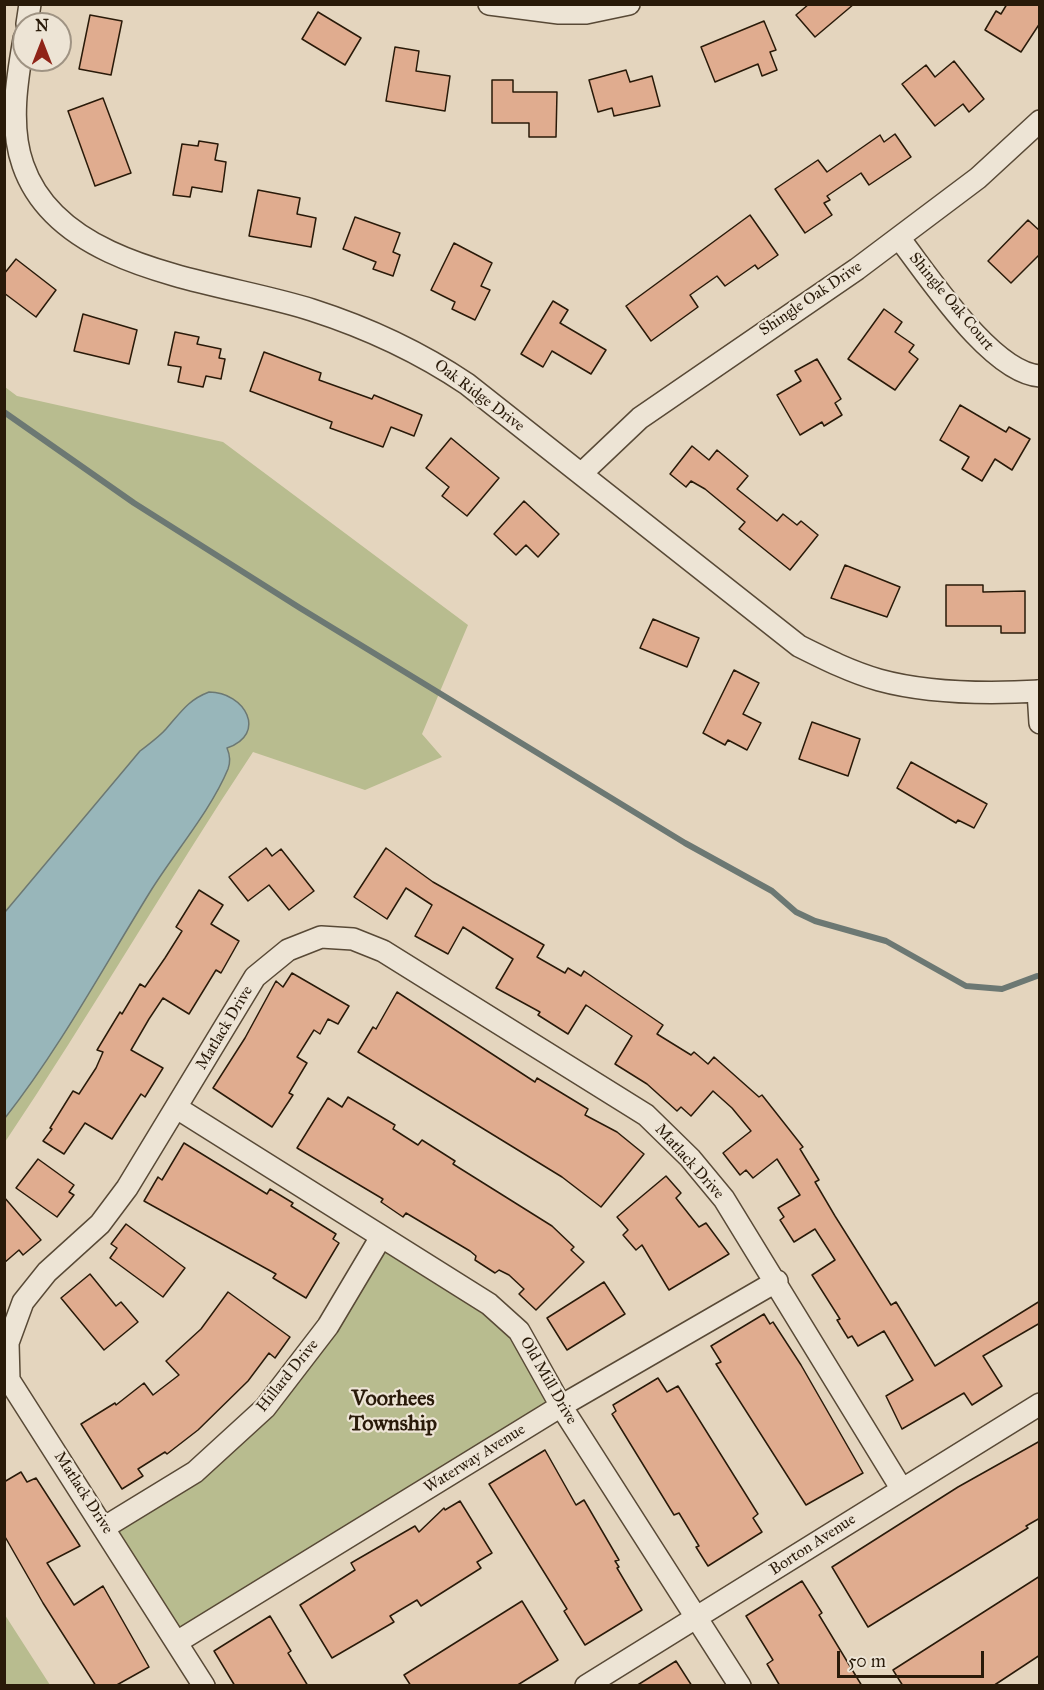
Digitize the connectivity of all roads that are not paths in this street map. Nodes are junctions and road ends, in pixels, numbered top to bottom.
1 (489, 4) edge
2 (629, 4) edge
3 (18, 72) edge
4 (1040, 121) edge
5 (899, 238) junction
6 (1040, 376) edge
7 (581, 474) junction
8 (1039, 691) edge
9 (1040, 723) edge
10 (177, 1108) junction
11 (381, 1237) junction
12 (777, 1281) junction
13 (1040, 1404) edge
14 (561, 1406) junction
15 (901, 1488) junction
16 (105, 1527) junction
17 (698, 1617) junction
18 (177, 1642) junction
19 (204, 1686) edge
20 (586, 1686) edge
21 (740, 1686) edge

1 - 2 street
3 - 7 street, Oak Ridge Drive
4 - 5 street, Shingle Oak Drive
5 - 6 street, Shingle Oak Court
5 - 7 street, Shingle Oak Drive
7 - 8 street, Oak Ridge Drive
8 - 9 street
10 - 11 street, Old Mill Drive
10 - 12 street, Matlack Drive
10 - 16 street, Matlack Drive
11 - 14 street, Old Mill Drive
11 - 16 street, Hillard Drive
12 - 14 street, Waterway Avenue
12 - 15 street, Matlack Drive
13 - 15 street, Borton Avenue
14 - 17 street, Old Mill Drive
14 - 18 street, Waterway Avenue
15 - 17 street, Borton Avenue
16 - 18 street, Matlack Drive
17 - 20 street, Borton Avenue
17 - 21 street, Old Mill Drive
18 - 19 street, Matlack Drive

